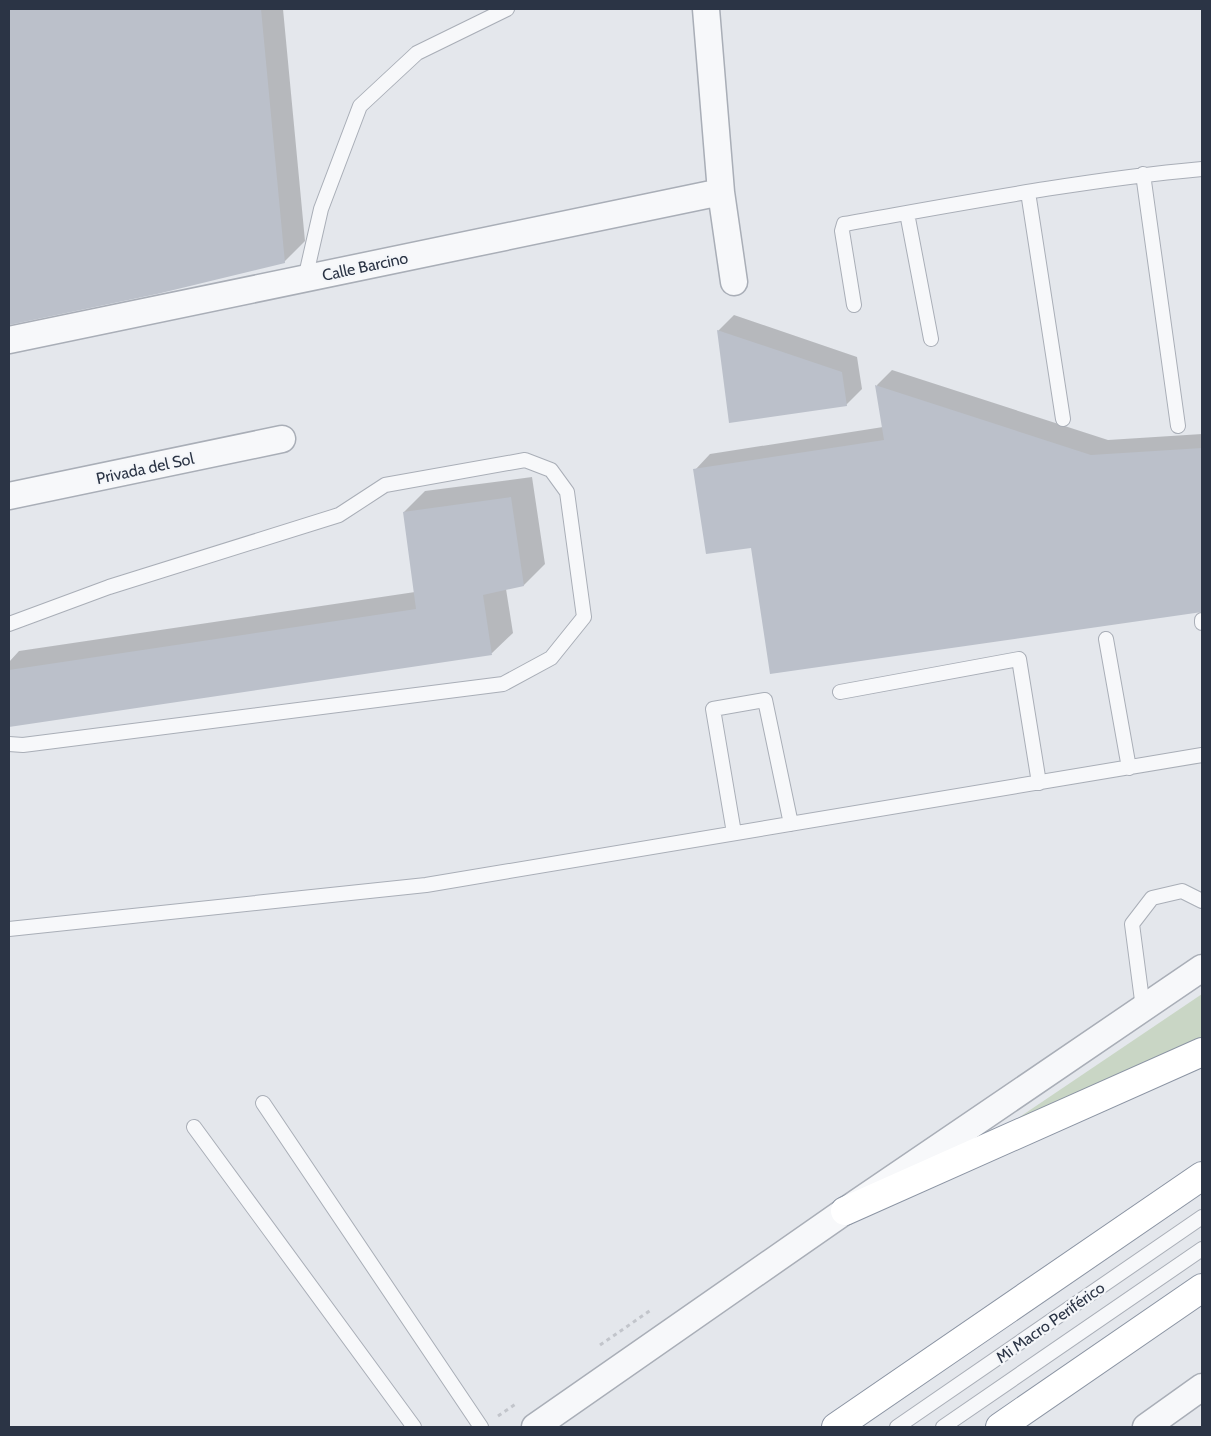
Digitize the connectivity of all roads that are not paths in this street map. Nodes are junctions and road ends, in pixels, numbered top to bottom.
1 (507, 9) edge
2 (706, 9) edge
3 (1202, 169) edge
4 (1143, 174) junction
5 (721, 192) junction
6 (1028, 192) junction
7 (908, 213) junction
8 (305, 279) junction
9 (734, 282) dead end
10 (854, 306) dead end
11 (931, 338) dead end
12 (9, 340) edge
13 (1063, 419) dead end
14 (1178, 426) dead end
15 (282, 439) dead end
16 (9, 496) edge
17 (9, 624) edge
18 (1106, 639) dead end
19 (840, 692) dead end
20 (9, 744) edge
21 (1202, 755) edge
22 (1129, 768) junction
23 (1039, 783) junction
24 (791, 824) junction
25 (734, 833) junction
26 (1202, 901) edge
27 (9, 928) edge
28 (1202, 968) edge
29 (1143, 1008) junction
30 (1202, 1052) edge
31 (263, 1102) dead end
32 (194, 1127) dead end
33 (1202, 1176) edge
34 (845, 1211) junction
35 (1202, 1217) edge
36 (1202, 1249) edge
37 (1202, 1288) edge
38 (1202, 1387) edge
39 (414, 1427) edge
40 (481, 1427) edge
41 (535, 1427) edge
42 (836, 1427) edge
43 (897, 1427) edge
44 (943, 1427) edge
45 (1000, 1427) edge
46 (1146, 1427) edge

1 - 8 lane
2 - 5 street
3 - 4 lane
4 - 6 lane
4 - 14 lane
5 - 8 street, Calle Barcino
5 - 9 street
6 - 7 lane
6 - 13 lane
7 - 10 lane
7 - 11 lane
8 - 12 street, Calle Barcino
15 - 16 street, Privada del Sol
17 - 20 lane
18 - 22 lane
19 - 23 lane
21 - 22 lane
22 - 23 lane
23 - 24 lane
24 - 25 lane
24 - 25 lane
25 - 27 lane
26 - 29 lane
28 - 29 street
29 - 34 street
30 - 34 highway
31 - 40 lane
32 - 39 lane
33 - 42 highway
34 - 41 street
35 - 43 lane, Mi Macro Periférico
36 - 44 lane, Mi Macro Periférico
37 - 45 highway
38 - 46 street

